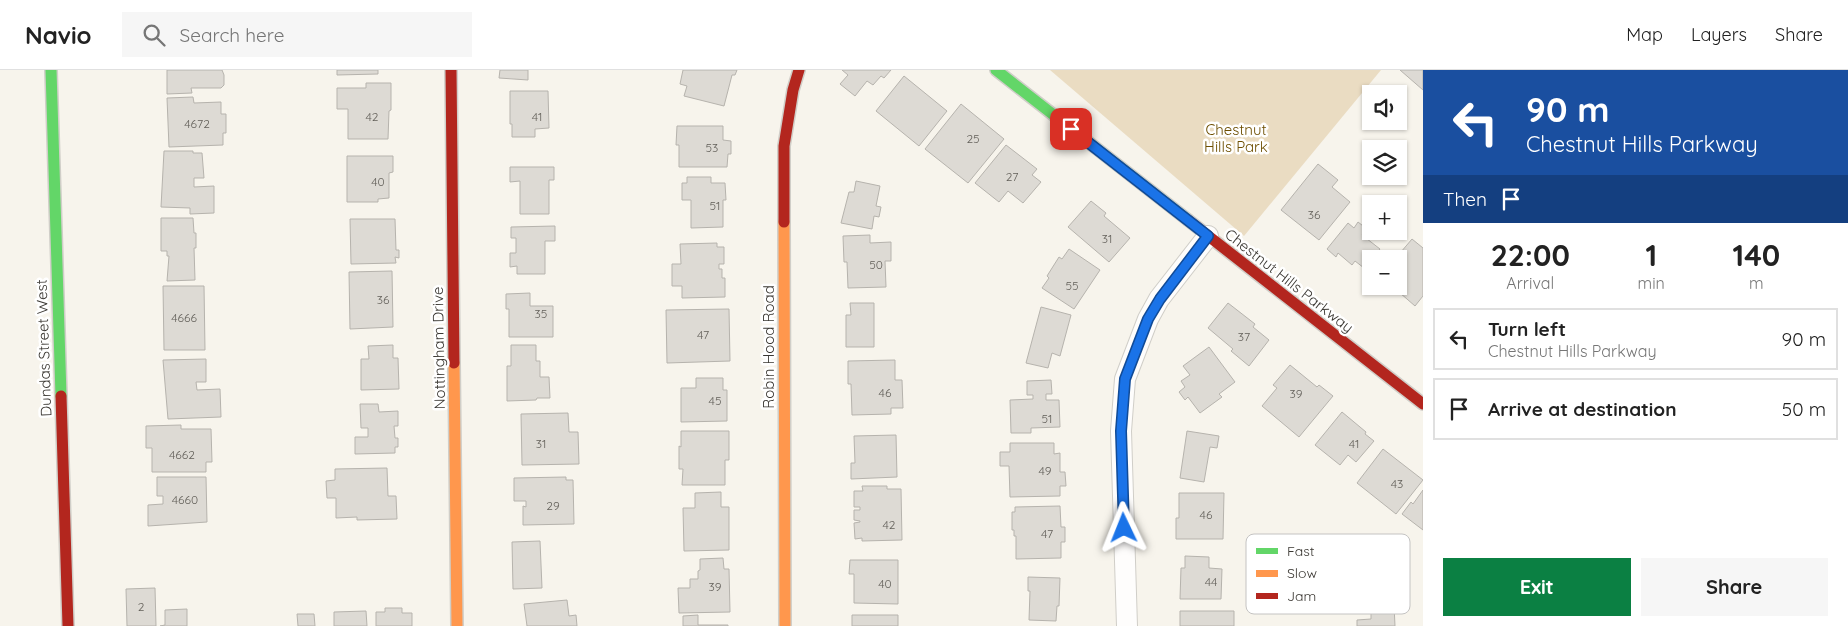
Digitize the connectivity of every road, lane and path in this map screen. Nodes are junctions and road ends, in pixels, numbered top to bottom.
1 (51, 70) edge
2 (451, 70) edge
3 (799, 70) edge
4 (996, 70) edge
5 (1208, 236) junction
6 (1423, 404) edge
7 (68, 626) edge
8 (457, 626) edge
9 (785, 626) edge
10 (1128, 626) edge

1 - 7 street, Dundas Street West
2 - 8 street, Nottingham Drive
3 - 9 street, Robin Hood Road
4 - 5 street, Chestnut Hills Parkway
5 - 6 street, Chestnut Hills Parkway
5 - 10 street

